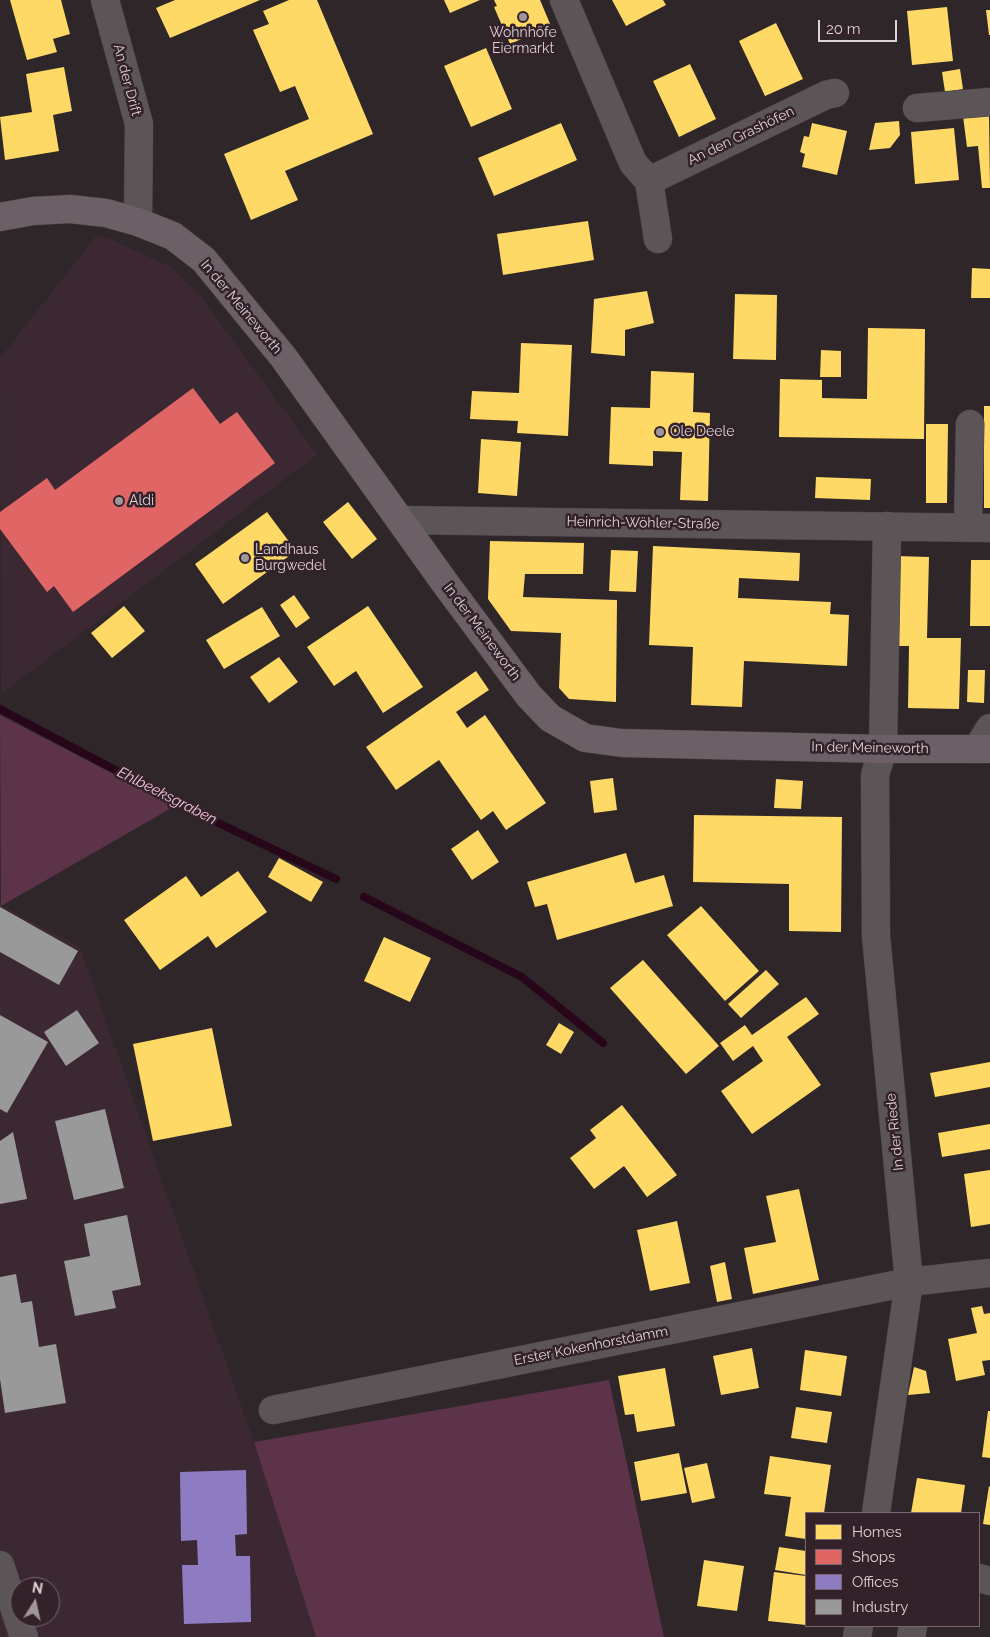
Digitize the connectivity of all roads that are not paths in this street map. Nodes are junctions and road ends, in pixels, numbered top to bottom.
1 (105, 0) edge
2 (564, 0) edge
3 (835, 94) dead end
4 (990, 102) edge
5 (917, 108) dead end
6 (649, 180) junction
7 (0, 217) edge
8 (138, 222) junction
9 (658, 239) dead end
10 (970, 424) dead end
11 (400, 520) junction
12 (886, 526) junction
13 (979, 528) edge
14 (986, 742) edge
15 (883, 749) junction
16 (990, 1273) edge
17 (909, 1282) junction
18 (273, 1410) dead end
19 (876, 1512) edge
20 (0, 1566) edge
21 (24, 1637) edge

1 - 8 street, An der Drift
2 - 6 street
3 - 6 street, An den Grashöfen
4 - 5 street
6 - 9 street
7 - 8 main road, In der Meineworth
8 - 11 main road, In der Meineworth
10 - 13 street
11 - 12 street, Heinrich-Wöhler-Straße
11 - 15 main road, In der Meineworth
12 - 13 street, Heinrich-Wöhler-Straße
12 - 15 street
14 - 15 main road, In der Meineworth
15 - 17 street, In der Riede
16 - 17 street, Erster Kokenhorstdamm
17 - 18 street, Erster Kokenhorstdamm
17 - 19 street, In der Riede
20 - 21 street

